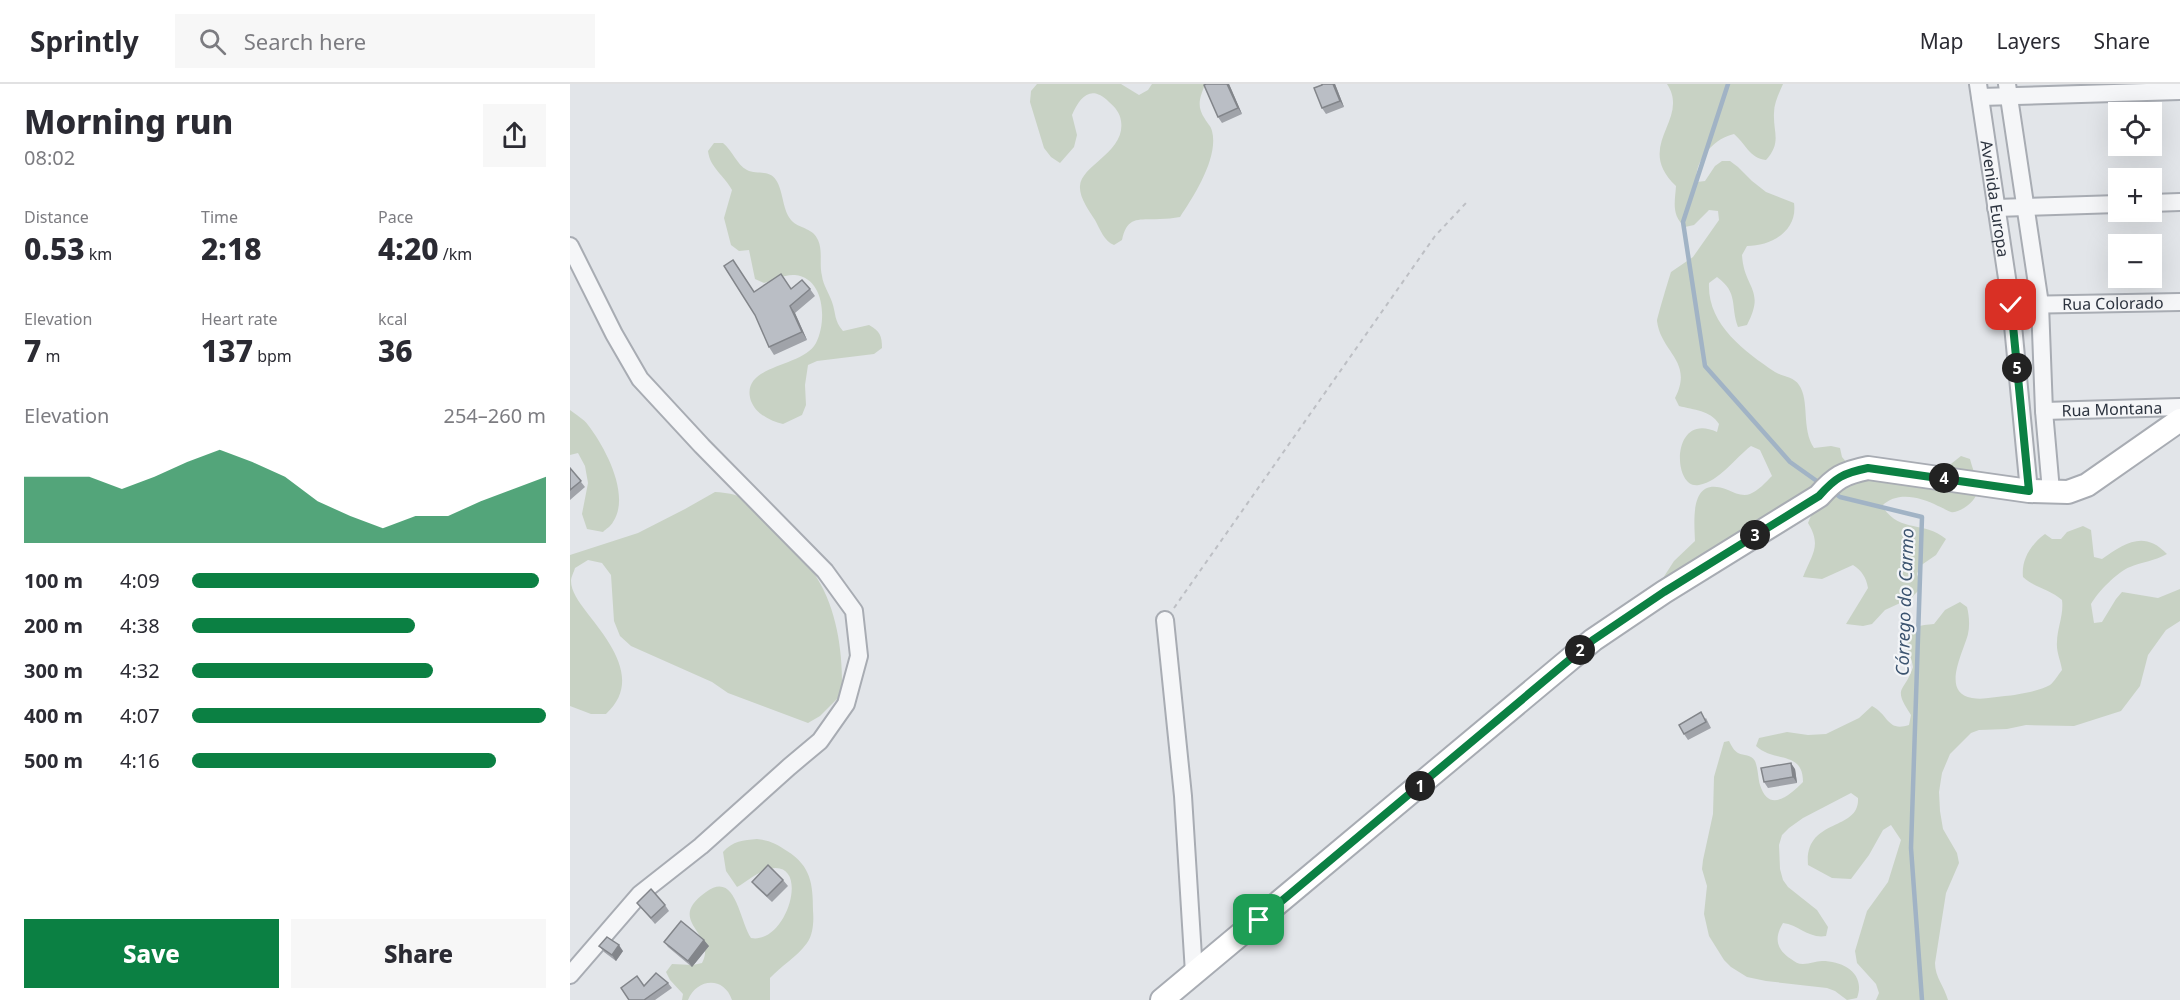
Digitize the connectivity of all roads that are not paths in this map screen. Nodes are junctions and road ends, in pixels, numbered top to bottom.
1 (2008, 90) edge
2 (1979, 91) edge
3 (2180, 92) edge
4 (2180, 202) edge
5 (2162, 203) edge
6 (2108, 204) edge
7 (2026, 206) junction
8 (1996, 208) junction
9 (570, 246) edge
10 (2180, 302) edge
11 (2040, 304) junction
12 (2011, 305) junction
13 (2180, 407) edge
14 (2044, 411) junction
15 (2180, 420) edge
16 (2040, 491) junction
17 (1165, 620) road end
18 (1194, 973) junction
19 (570, 975) edge
20 (1162, 1000) edge

1 - 2 street
1 - 3 street
1 - 7 street, Avenida Europa
2 - 8 street, Avenida Europa
4 - 5 street
6 - 7 street
7 - 8 street
7 - 11 street, Avenida Europa
8 - 12 street, Avenida Europa
9 - 19 street
10 - 11 street, Rua Colorado
11 - 12 street, Rua Colorado
11 - 14 street, Avenida Europa
12 - 16 street, Avenida Europa
13 - 14 street, Rua Montana
14 - 16 street, Avenida Europa
15 - 16 street
16 - 18 street
17 - 18 street
18 - 20 street

